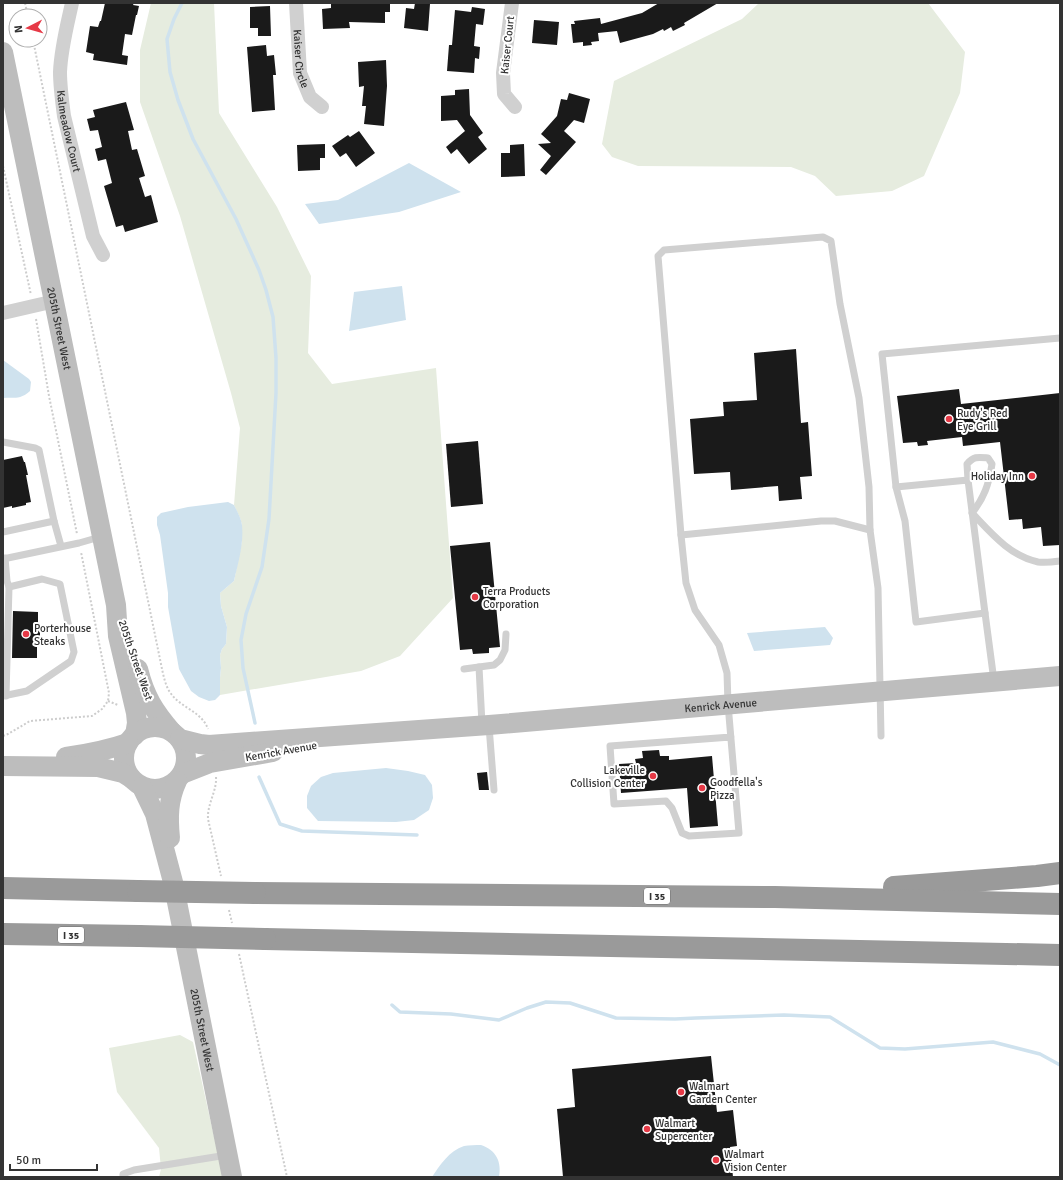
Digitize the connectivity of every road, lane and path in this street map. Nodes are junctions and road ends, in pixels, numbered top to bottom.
1 (72, 3) edge
2 (296, 3) edge
3 (512, 3) edge
4 (35, 48) edge
5 (3, 52) edge
6 (515, 107) dead end
7 (322, 108) dead end
8 (3, 166) edge
9 (103, 255) dead end
10 (55, 301) junction
11 (34, 306) junction
12 (3, 313) edge
13 (1060, 338) edge
14 (3, 442) edge
15 (968, 480) junction
16 (896, 487) junction
17 (972, 513) junction
18 (54, 521) junction
19 (870, 530) junction
20 (3, 532) edge
21 (681, 535) junction
22 (102, 536) junction
23 (79, 543) junction
24 (61, 546) junction
25 (4, 559) edge
26 (1060, 561) edge
27 (9, 587) junction
28 (116, 605) junction
29 (985, 613) junction
30 (506, 634) dead end
31 (479, 667) junction
32 (464, 669) dead end
33 (1060, 676) edge
34 (994, 681) junction
35 (880, 692) junction
36 (4, 696) edge
37 (728, 704) junction
38 (485, 726) junction
39 (3, 736) edge
40 (176, 736) junction
41 (881, 736) dead end
42 (731, 737) junction
43 (131, 739) junction
44 (209, 754) junction
45 (3, 766) edge
46 (180, 778) junction
47 (136, 782) junction
48 (494, 790) dead end
49 (1060, 873) edge
50 (222, 880) dead end
51 (173, 882) junction
52 (3, 888) edge
53 (775, 897) junction
54 (227, 903) dead end
55 (1060, 904) edge
56 (232, 926) dead end
57 (3, 934) edge
58 (238, 950) dead end
59 (1060, 955) edge
60 (227, 1155) junction
61 (123, 1177) edge
62 (232, 1177) edge
63 (287, 1177) edge

1 - 9 street, Kalmeadow Court
2 - 7 street, Kaiser Circle
3 - 6 street, Kaiser Court
4 - 44 path
5 - 10 street, 205th Street West
8 - 11 path
10 - 11 street
10 - 22 street, 205th Street West
11 - 12 street
11 - 23 path
13 - 16 lane
14 - 18 lane
15 - 16 lane
15 - 17 lane
15 - 17 lane
16 - 29 lane
17 - 26 lane
17 - 29 lane
18 - 20 lane
18 - 24 lane
19 - 21 lane
19 - 21 lane
19 - 35 lane
21 - 37 lane
22 - 23 lane
22 - 28 street, 205th Street West
23 - 24 lane
23 - 39 path
24 - 25 lane
25 - 27 lane
27 - 36 lane
27 - 36 lane
28 - 40 street, 205th Street West
28 - 43 street, 205th Street West
29 - 34 lane
30 - 31 lane
31 - 32 lane
31 - 38 lane
33 - 34 street, Kenrick Avenue
34 - 35 street, Kenrick Avenue
35 - 37 street, Kenrick Avenue
35 - 41 lane
37 - 38 street, Kenrick Avenue
37 - 42 lane
38 - 44 street, Kenrick Avenue
38 - 48 lane
40 - 43 street
40 - 44 street, Kenrick Avenue
40 - 46 street
42 - 42 lane
43 - 45 street
43 - 47 street
44 - 46 street, Kenrick Avenue
44 - 50 path
45 - 47 street
46 - 47 street
46 - 51 street, 205th Street West
47 - 51 street, 205th Street West
49 - 53 highway
51 - 60 street, 205th Street West
52 - 53 highway, I 35, bridge
53 - 55 highway, I 35
54 - 56 path
57 - 59 highway, I 35, bridge
58 - 63 path
60 - 61 lane
60 - 62 street, 205th Street West

